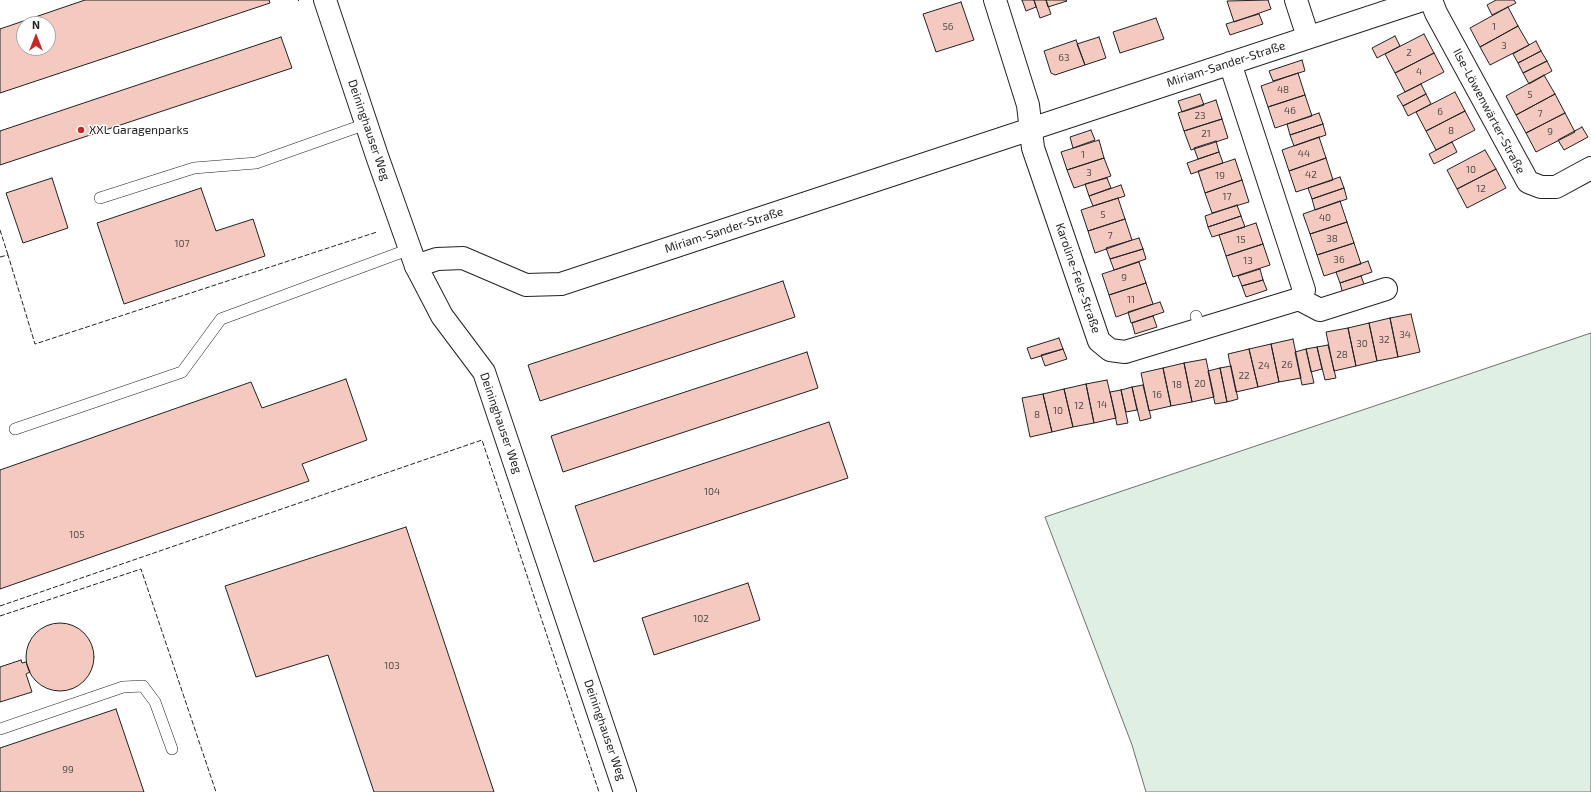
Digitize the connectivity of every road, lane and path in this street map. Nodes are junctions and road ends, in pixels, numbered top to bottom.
1 (325, 0) edge
2 (995, 0) edge
3 (1296, 0) edge
4 (1422, 0) edge
5 (1431, 0) edge
6 (1308, 37) junction
7 (1230, 63) junction
8 (366, 124) junction
9 (1031, 129) junction
10 (1591, 168) edge
11 (100, 198) dead end
12 (413, 258) junction
13 (1386, 289) dead end
14 (1299, 299) junction
15 (15, 429) dead end
16 (0, 729) edge
17 (172, 749) dead end
18 (626, 792) edge

1 - 8 street, Deininghauser Weg
2 - 9 street
3 - 6 street
4 - 6 street, Miriam-Sander-Straße
5 - 10 street, Ilse-Löwenwärter-Straße
6 - 7 street, Miriam-Sander-Straße
7 - 9 street, Miriam-Sander-Straße
7 - 14 street
8 - 11 lane
8 - 12 street, Deininghauser Weg
9 - 12 street, Miriam-Sander-Straße
9 - 14 street, Karoline-Fele-Straße
12 - 15 lane
12 - 18 street, Deininghauser Weg
13 - 14 street
16 - 17 lane

